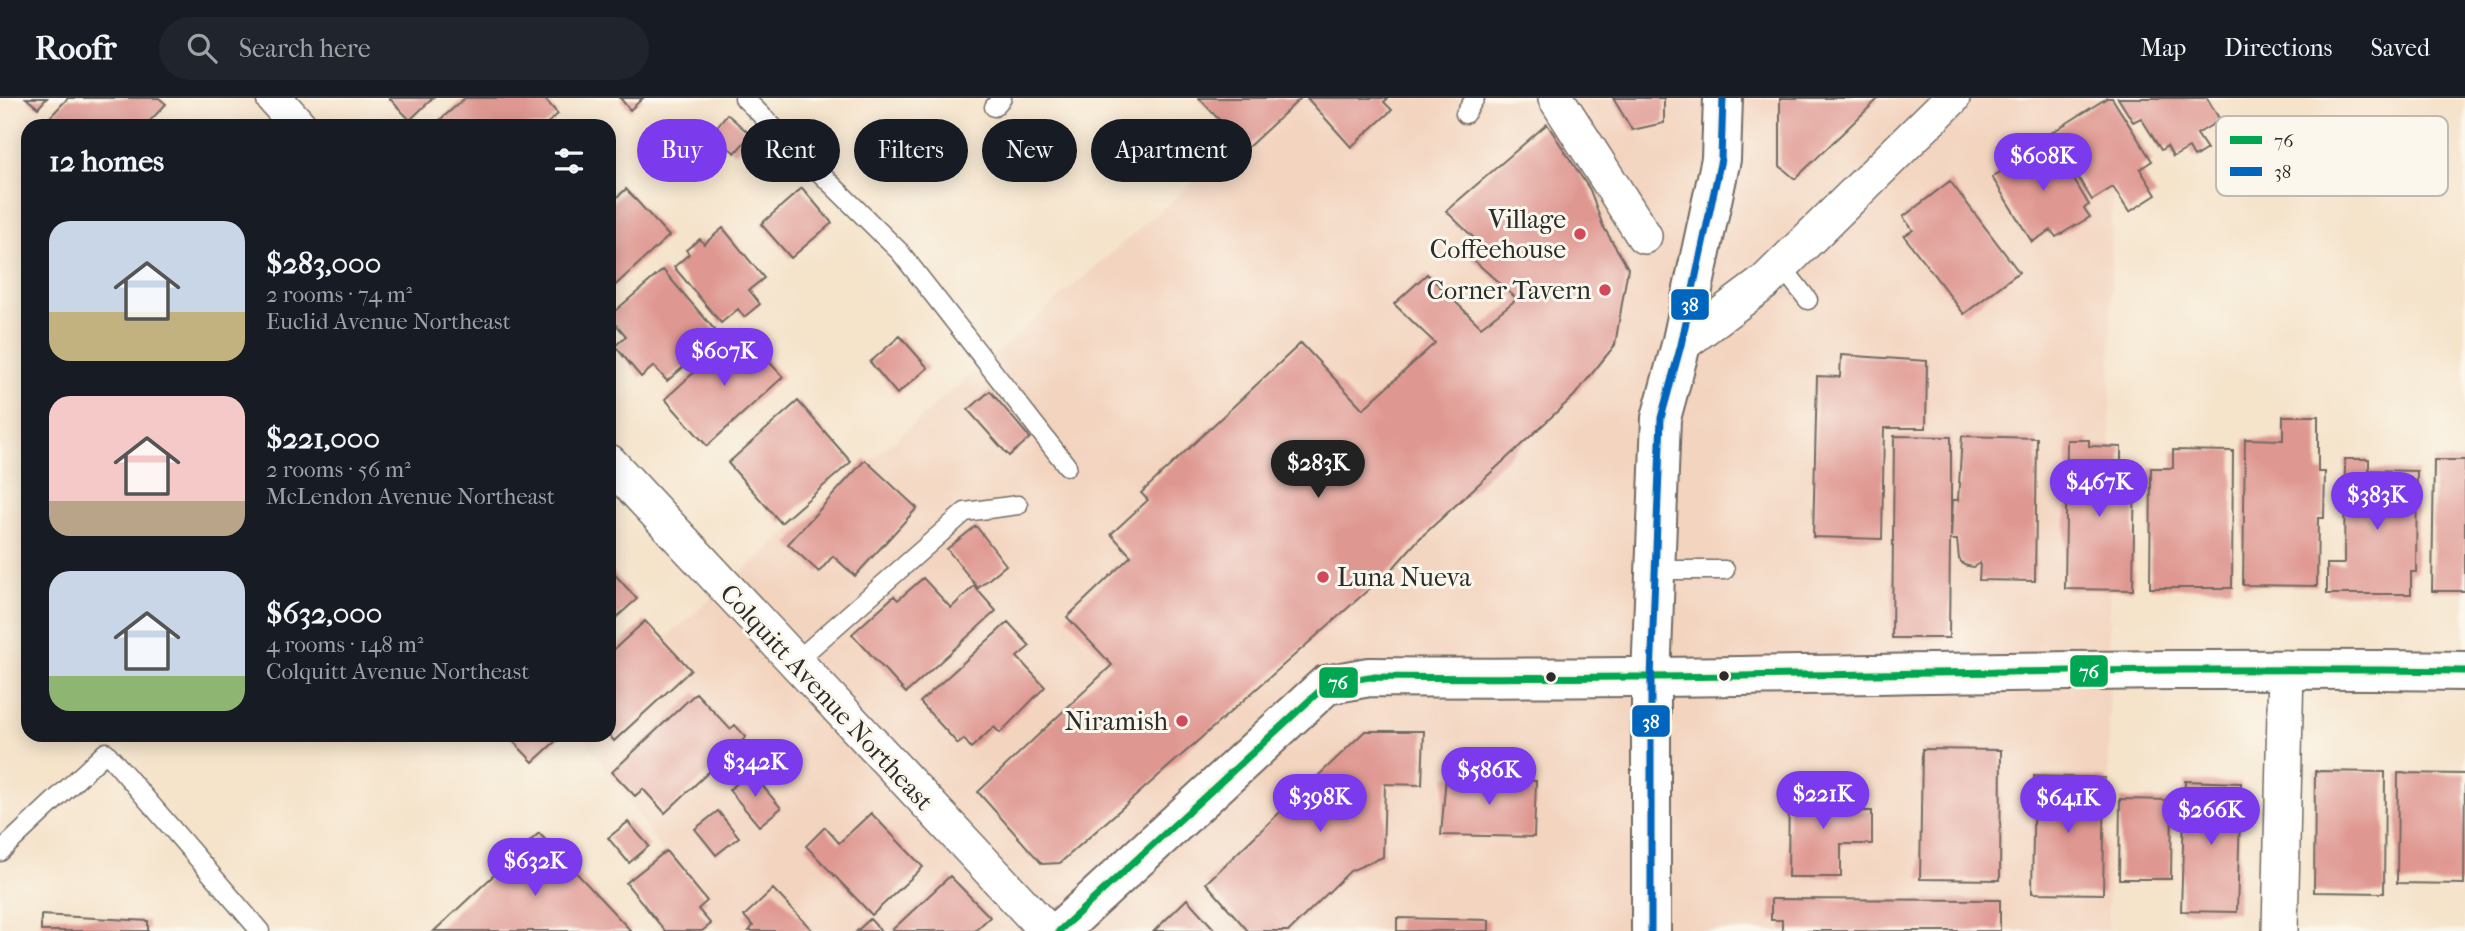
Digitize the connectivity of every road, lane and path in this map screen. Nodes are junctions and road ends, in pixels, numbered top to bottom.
1 (274, 98) edge
2 (744, 98) edge
3 (1475, 98) edge
4 (1556, 98) edge
5 (1723, 98) edge
6 (1952, 98) edge
7 (1465, 114) dead end
8 (293, 119) edge
9 (1644, 236) dead end
10 (1780, 264) junction
11 (1808, 300) dead end
12 (1681, 345) junction
13 (1067, 466) dead end
14 (616, 471) edge
15 (1017, 505) dead end
16 (1655, 570) junction
17 (1725, 570) dead end
18 (794, 663) junction
19 (2286, 668) junction
20 (2465, 671) edge
21 (1651, 679) junction
22 (0, 852) edge
23 (260, 931) edge
24 (1047, 931) edge
25 (1059, 931) edge
26 (1651, 931) edge
27 (2280, 931) edge

1 - 8 street
2 - 13 lane
3 - 7 lane
4 - 9 street
5 - 12 main road
6 - 10 street
10 - 11 lane
10 - 12 street
12 - 16 main road
14 - 18 street, Colquitt Avenue Northeast
15 - 18 lane
16 - 17 lane
16 - 21 main road
18 - 24 street, Colquitt Avenue Northeast
19 - 20 main road
19 - 21 main road
19 - 27 street
21 - 25 main road
21 - 26 main road
22 - 23 lane

